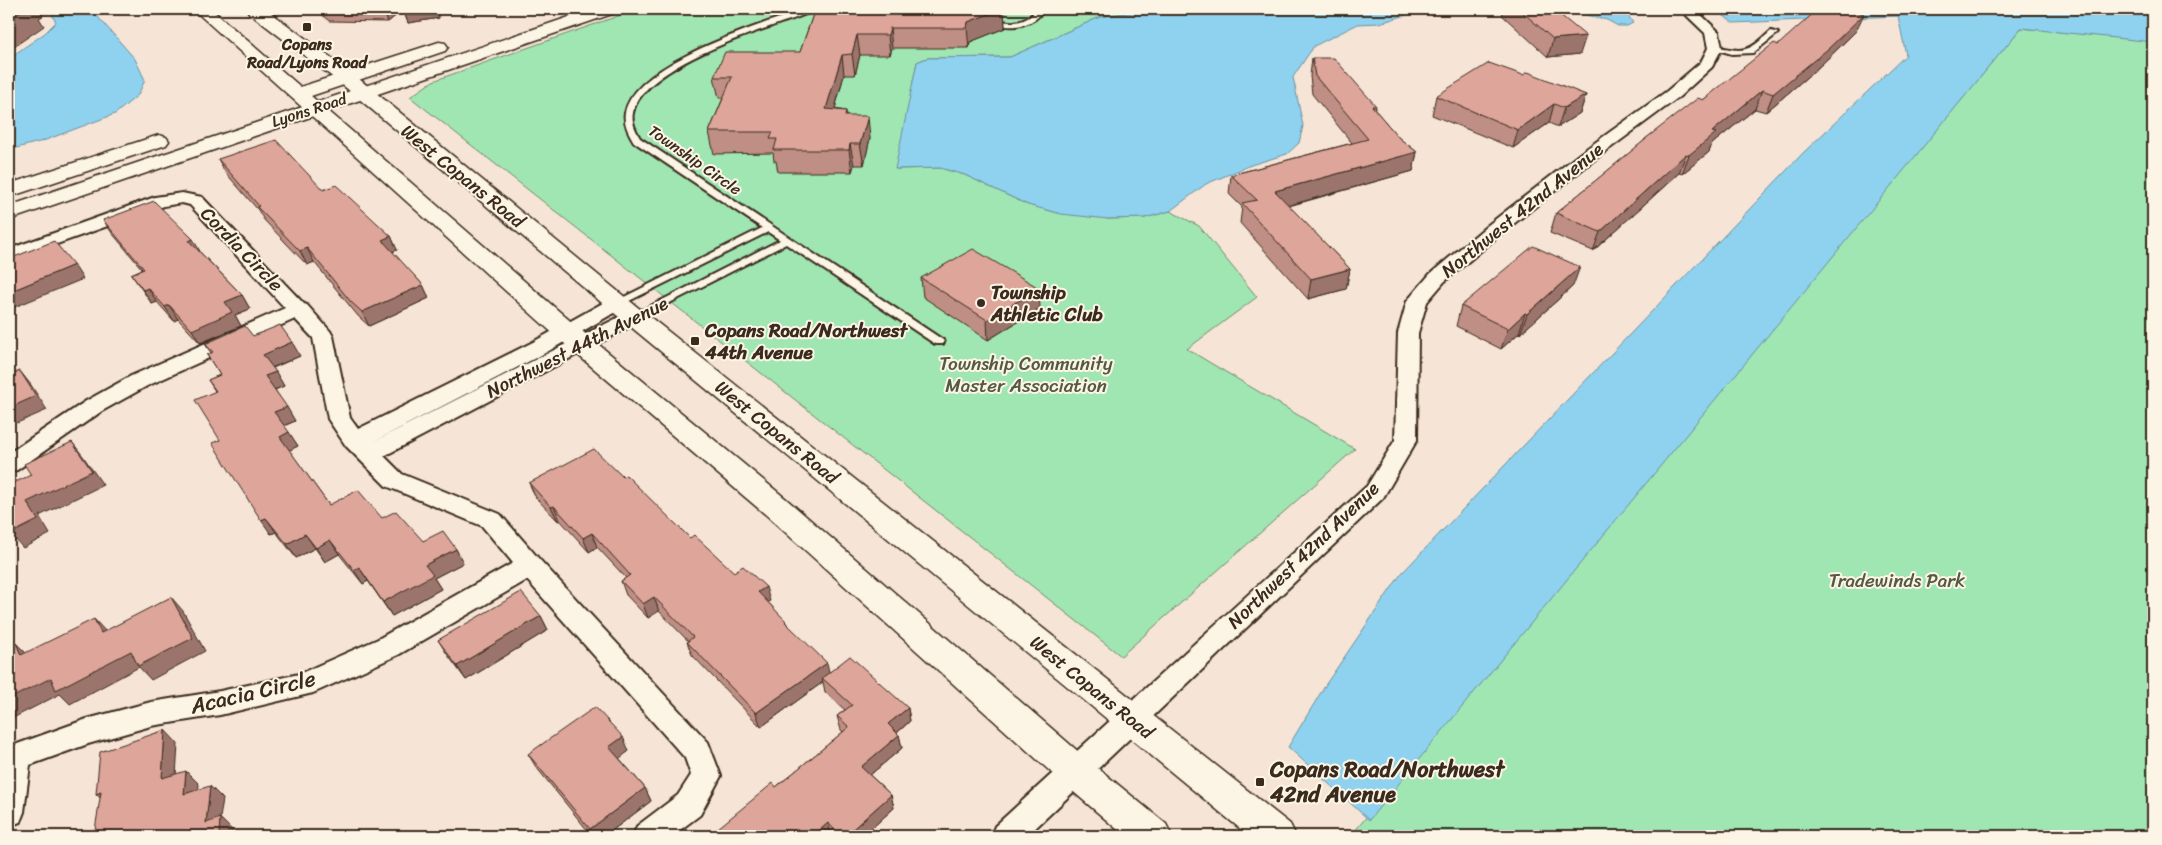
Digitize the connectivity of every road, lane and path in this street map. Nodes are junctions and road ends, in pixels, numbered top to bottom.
1 (201, 9) edge
2 (255, 9) edge
3 (609, 9) edge
4 (811, 9) edge
5 (990, 9) edge
6 (1034, 9) edge
7 (1687, 9) edge
8 (1774, 33) dead end
9 (453, 43) dead end
10 (1715, 48) junction
11 (346, 78) junction
12 (364, 93) junction
13 (307, 101) junction
14 (215, 122) dead end
15 (177, 135) dead end
16 (9, 191) edge
17 (9, 213) edge
18 (768, 228) junction
19 (787, 240) junction
20 (9, 255) edge
21 (300, 309) junction
22 (626, 310) junction
23 (575, 339) junction
24 (939, 342) dead end
25 (361, 447) junction
26 (9, 464) edge
27 (530, 566) junction
28 (1131, 718) junction
29 (12, 758) edge
30 (1075, 771) junction
31 (9, 812) edge
32 (648, 836) edge
33 (1006, 836) edge
34 (1153, 836) edge
35 (1277, 836) edge

1 - 13 main road
2 - 11 main road, West Copans Road
3 - 12 main road, Lyons Road
4 - 18 lane, Township Circle
5 - 6 lane
7 - 10 street
8 - 10 lane
9 - 11 main road, Lyons Road
10 - 28 street, Northwest 42nd Avenue
11 - 12 main road, West Copans Road
11 - 13 main road, Lyons Road
12 - 13 main road, Lyons Road
12 - 22 main road, West Copans Road
13 - 14 main road, Lyons Road
13 - 17 main road, Lyons Road
13 - 23 main road
15 - 16 main road
18 - 19 lane, Township Circle
18 - 22 lane, Northwest 44th Avenue
19 - 22 lane, Northwest 44th Avenue
19 - 24 lane, Township Circle
20 - 21 street, Cordia Circle
21 - 25 street, Cordia Circle
21 - 26 street, Cordia Circle
22 - 23 street, Northwest 44th Avenue
22 - 28 main road, West Copans Road
23 - 25 street, Northwest 44th Avenue
23 - 30 main road
25 - 27 street
27 - 29 street, Acacia Circle
27 - 32 street
28 - 30 street, Northwest 42nd Avenue
28 - 35 main road, West Copans Road
29 - 31 street, Acacia Circle
30 - 33 street, Northwest 42nd Avenue
30 - 34 main road

